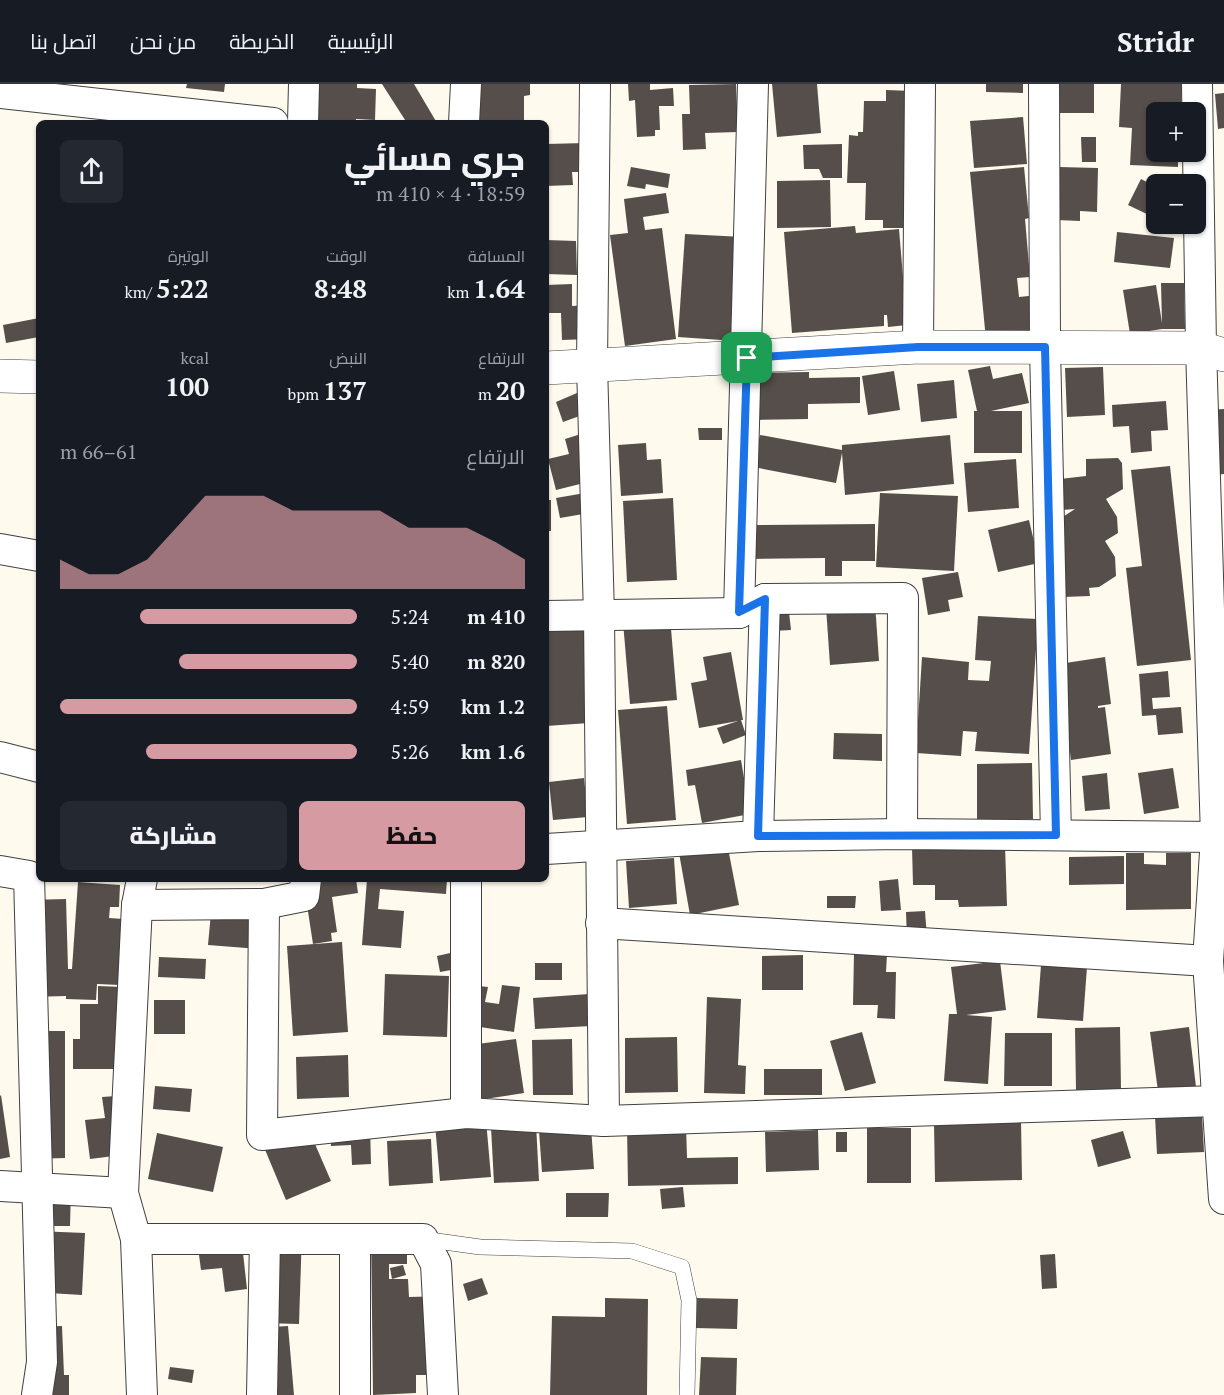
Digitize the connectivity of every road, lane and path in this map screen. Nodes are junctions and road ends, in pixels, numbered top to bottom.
1 (304, 84) edge
2 (466, 84) edge
3 (595, 84) edge
4 (753, 84) edge
5 (920, 84) edge
6 (1044, 84) edge
7 (1197, 84) edge
8 (0, 93) edge
9 (127, 95) edge
10 (66, 112) edge
11 (257, 120) edge
12 (303, 120) edge
13 (464, 120) edge
14 (918, 347) junction
15 (1045, 347) junction
16 (1213, 352) edge
17 (747, 358) junction
18 (592, 365) junction
19 (549, 368) edge
20 (0, 376) edge
21 (36, 377) edge
22 (0, 549) edge
23 (36, 555) edge
24 (765, 599) junction
25 (739, 612) junction
26 (599, 615) junction
27 (549, 616) edge
28 (0, 757) edge
29 (36, 766) edge
30 (902, 834) junction
31 (1056, 835) junction
32 (758, 836) junction
33 (1216, 837) junction
34 (600, 847) junction
35 (549, 849) edge
36 (0, 872) edge
37 (306, 882) edge
38 (466, 882) edge
39 (140, 892) edge
40 (264, 904) junction
41 (601, 923) junction
42 (1208, 961) junction
43 (1217, 1101) junction
44 (466, 1113) junction
45 (604, 1121) junction
46 (0, 1186) edge
47 (38, 1188) junction
48 (123, 1193) junction
49 (1224, 1199) edge
50 (136, 1239) junction
51 (265, 1239) junction
52 (355, 1239) junction
53 (423, 1239) junction
54 (37, 1395) edge
55 (142, 1395) edge
56 (262, 1395) edge
57 (356, 1395) edge
58 (443, 1395) edge
59 (687, 1395) edge

1 - 12 street
2 - 13 street
3 - 18 street
4 - 17 street
5 - 14 street
6 - 15 street
7 - 16 street
8 - 10 street
9 - 10 street
9 - 11 street
14 - 15 street
14 - 17 street
15 - 16 street
15 - 31 street
16 - 33 street
17 - 18 street
17 - 25 street
18 - 19 street
18 - 26 street
20 - 21 street
22 - 23 street
24 - 25 street
24 - 30 street
24 - 32 street
25 - 26 street
26 - 27 street
26 - 34 street
28 - 29 street
30 - 31 street
30 - 32 street
31 - 33 street
32 - 34 street
33 - 42 street
34 - 35 street
34 - 41 street
36 - 47 street
37 - 40 street
38 - 44 street
39 - 40 street
39 - 48 street
40 - 44 street
41 - 42 street
41 - 45 street
42 - 43 street
43 - 45 street
43 - 49 street
44 - 45 street
46 - 47 street
47 - 48 street
47 - 54 street
48 - 50 street
50 - 51 street
50 - 55 street
51 - 52 street
51 - 56 street
52 - 53 street
52 - 57 street
53 - 58 street
53 - 59 lane

